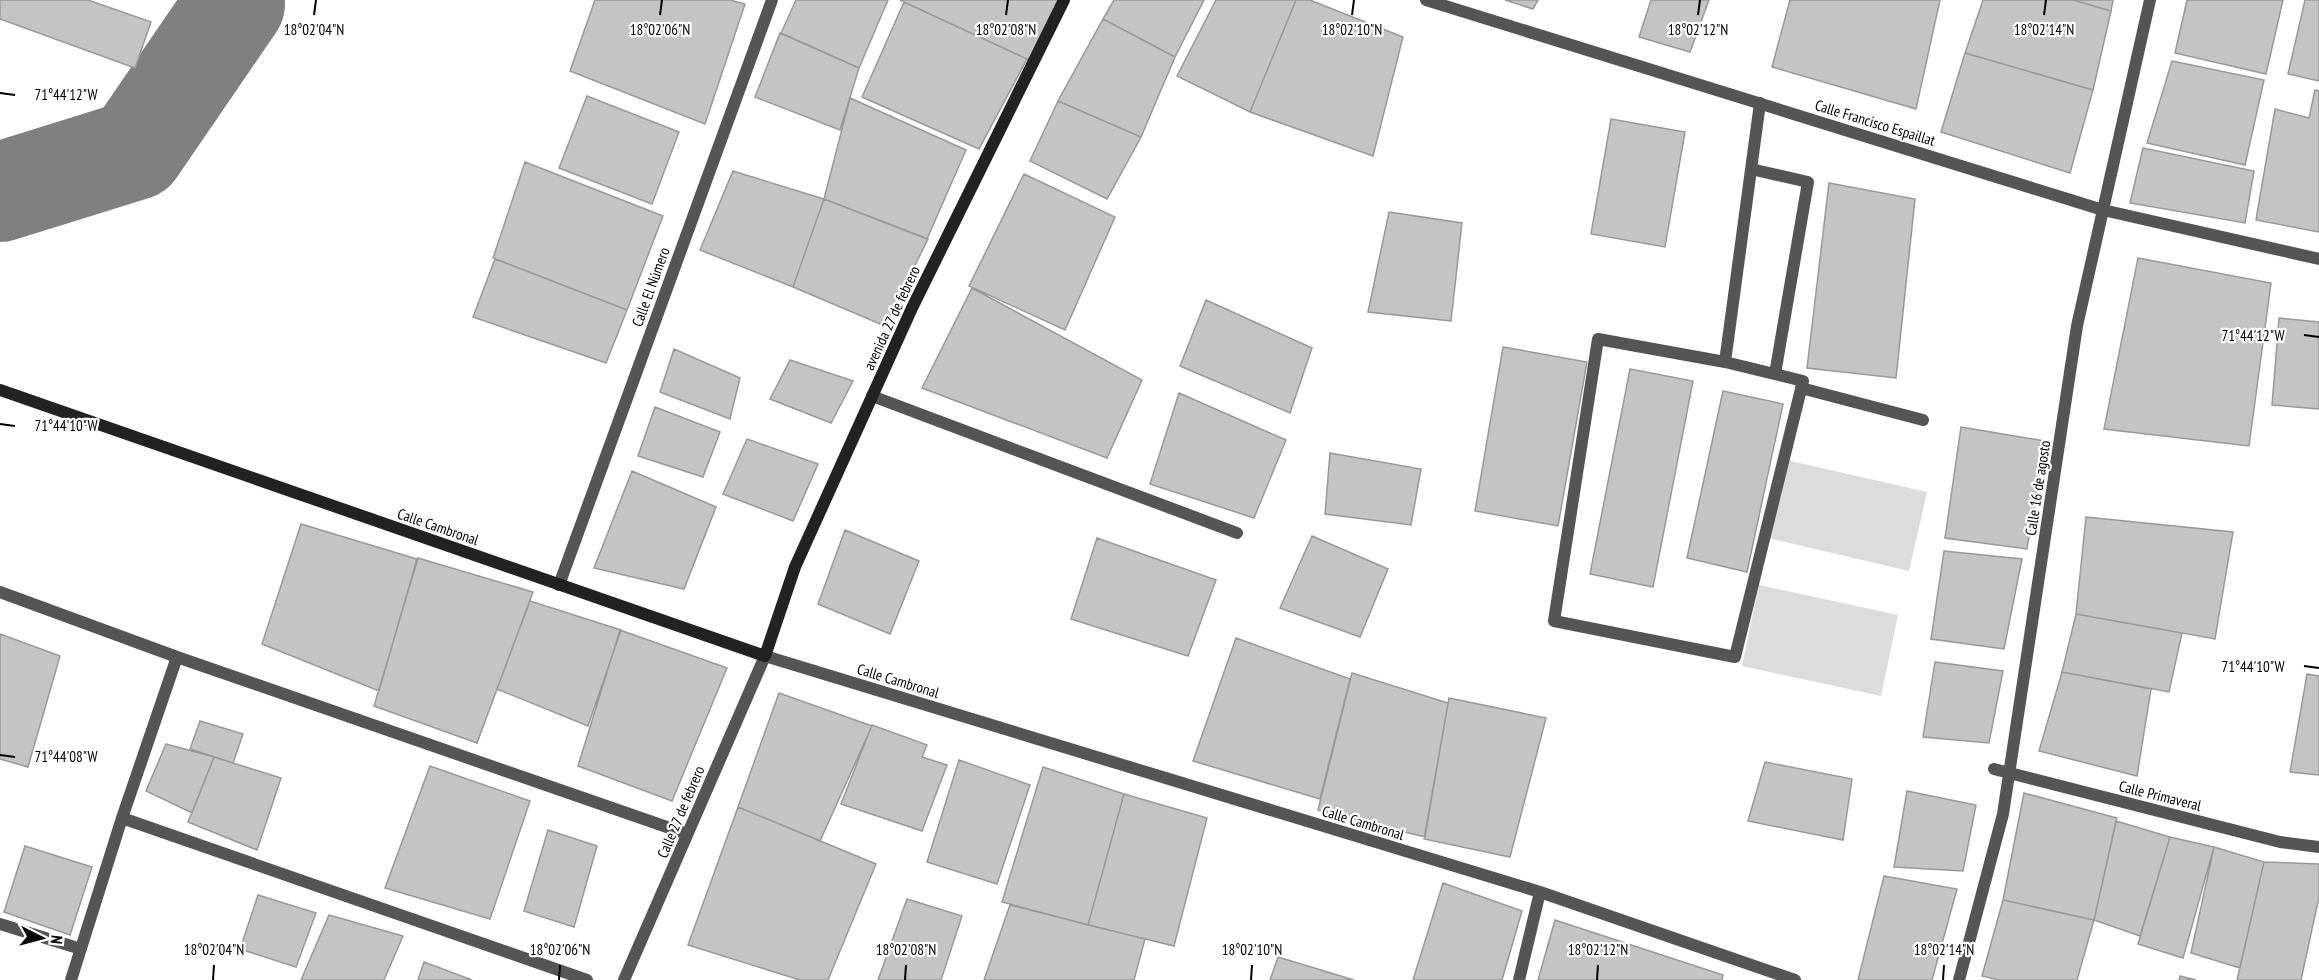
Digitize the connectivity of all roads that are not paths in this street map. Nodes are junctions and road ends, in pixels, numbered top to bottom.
1 (772, 0) edge
2 (1064, 0) edge
3 (1426, 0) edge
4 (2150, 0) edge
5 (1760, 103) junction
6 (1751, 169) junction
7 (2103, 210) junction
8 (2319, 259) edge
9 (1725, 362) junction
10 (1775, 374) junction
11 (1801, 388) junction
12 (0, 390) edge
13 (872, 396) junction
14 (1923, 420) dead end
15 (1237, 533) dead end
16 (559, 585) junction
17 (0, 592) edge
18 (765, 656) junction
19 (177, 657) junction
20 (1994, 768) dead end
21 (2009, 772) junction
22 (122, 818) junction
23 (687, 834) junction
24 (2319, 847) edge
25 (1540, 892) junction
26 (0, 924) edge
27 (81, 949) junction
28 (71, 980) edge
29 (587, 980) edge
30 (624, 980) edge
31 (1519, 980) edge
32 (1795, 980) edge
33 (1959, 980) edge

1 - 16 street, Calle El Número
2 - 13 main road, avenida 27 de febrero
3 - 5 street, Calle Francisco Espaillat
4 - 7 street, Calle 16 de agosto
5 - 6 street
5 - 7 street, Calle Francisco Espaillat
6 - 9 street
6 - 10 street
7 - 8 street, Calle Francisco Espaillat
7 - 21 street, Calle 16 de agosto
9 - 10 street
9 - 11 street
10 - 11 street
11 - 14 street
12 - 16 main road, Calle Cambronal
13 - 15 street
13 - 18 main road, avenida 27 de febrero
16 - 18 main road, Calle Cambronal
17 - 19 street
18 - 23 street, Calle 27 de febrero
18 - 25 street, Calle Cambronal
19 - 22 street
19 - 23 street
20 - 21 street, Calle Primaveral
21 - 24 street, Calle Primaveral
21 - 33 street, Calle 16 de agosto
22 - 27 street
22 - 29 street
23 - 30 street, Calle 27 de febrero
25 - 31 street
25 - 32 street, Calle Cambronal
26 - 27 street
27 - 28 street

